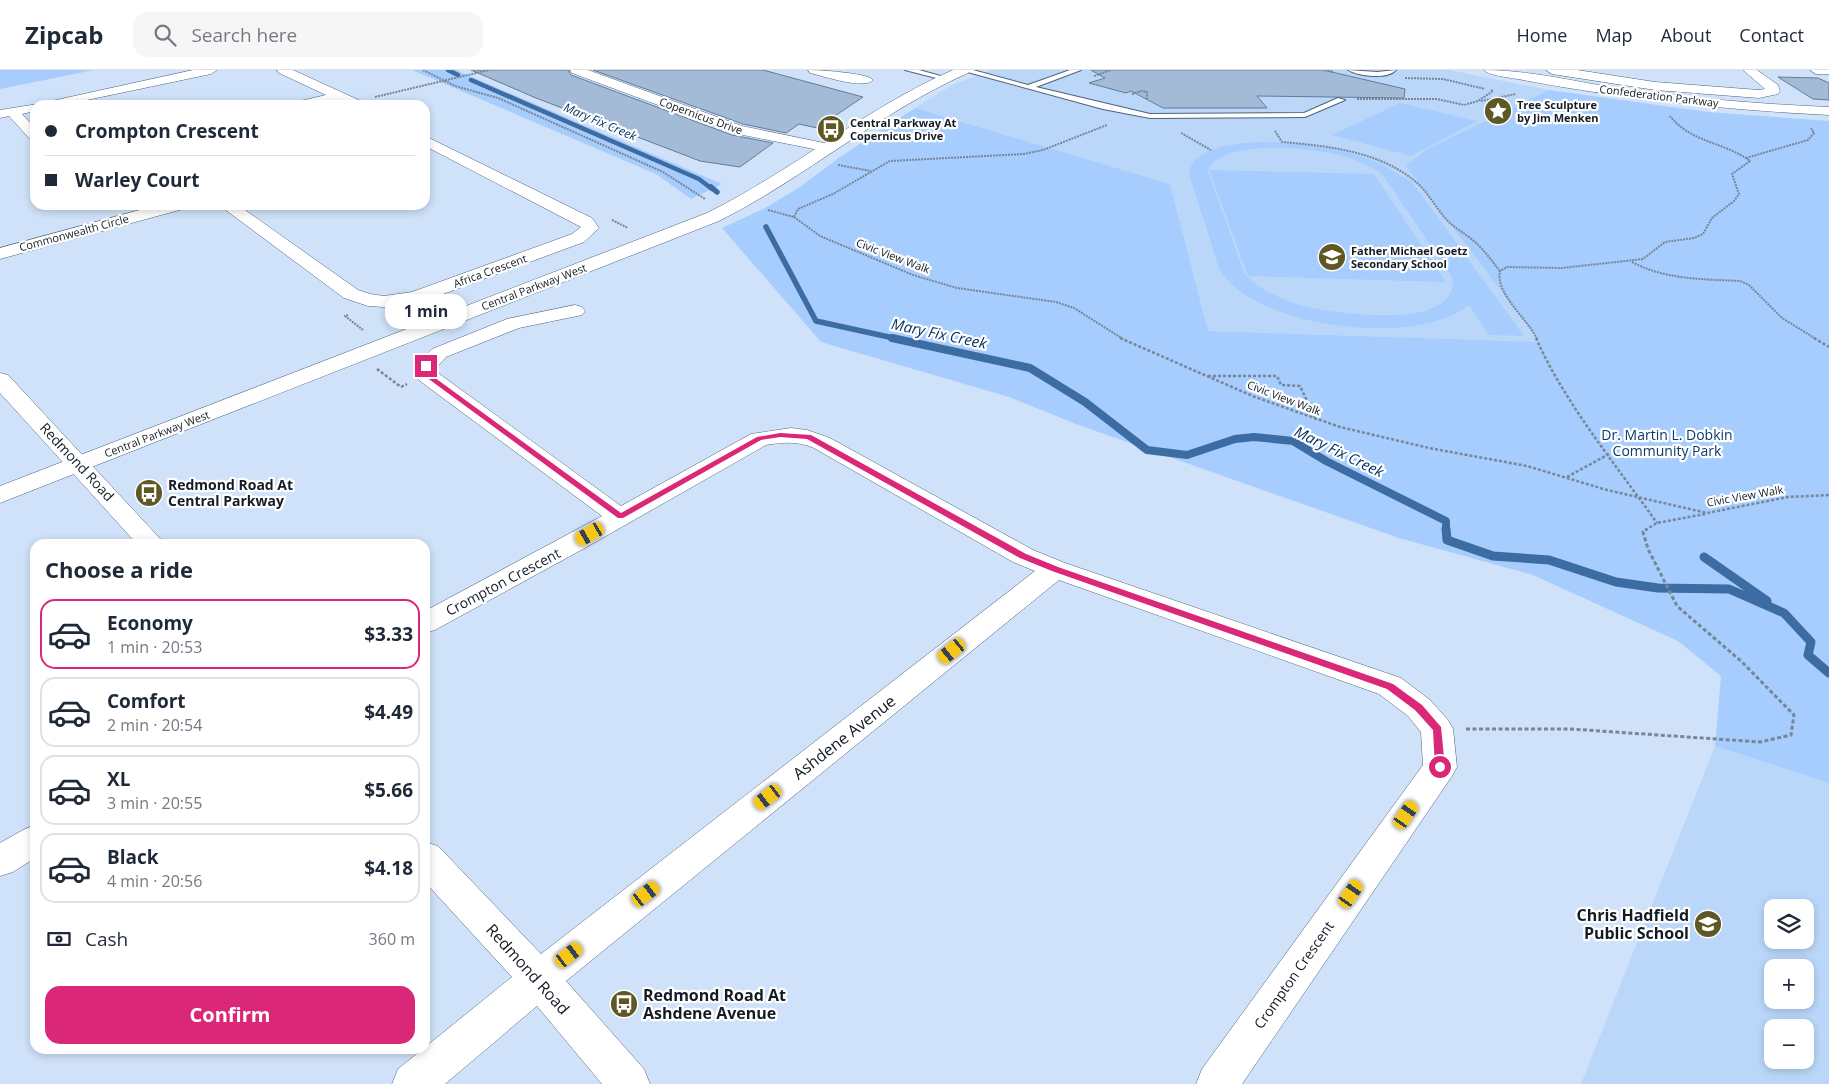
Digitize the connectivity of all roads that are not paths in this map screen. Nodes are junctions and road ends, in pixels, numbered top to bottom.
1 (211, 70) edge
2 (283, 70) edge
3 (576, 70) edge
4 (814, 70) edge
5 (908, 70) edge
6 (964, 70) edge
7 (1077, 70) edge
8 (1352, 70) edge
9 (1392, 70) edge
10 (1490, 70) edge
11 (1552, 70) edge
12 (1749, 70) edge
13 (1816, 70) edge
14 (1829, 70) edge
15 (944, 78) junction
16 (867, 80) dead end
17 (1028, 87) junction
18 (339, 96) junction
19 (68, 100) edge
20 (322, 100) edge
21 (347, 100) edge
22 (1341, 100) road end
23 (30, 108) edge
24 (1829, 111) edge
25 (6, 113) edge
26 (30, 132) edge
27 (430, 143) edge
28 (829, 148) junction
29 (158, 210) edge
30 (235, 210) edge
31 (0, 254) edge
32 (575, 311) dead end
33 (0, 380) edge
34 (80, 464) junction
35 (0, 495) edge
36 (620, 516) junction
37 (148, 539) edge
38 (1055, 569) junction
39 (430, 621) edge
40 (30, 843) edge
41 (0, 860) edge
42 (430, 862) edge
43 (539, 979) junction
44 (413, 1084) edge
45 (629, 1084) edge
46 (1217, 1084) edge

1 - 19 street
2 - 18 street
3 - 28 street, Copernicus Drive
4 - 16 street
5 - 15 lane
6 - 15 street, Central Parkway West
6 - 17 lane
7 - 17 lane
8 - 9 lane
10 - 24 street, Confederation Parkway
11 - 12 street
13 - 14 street
15 - 28 street, Central Parkway West
17 - 22 lane
18 - 20 street
18 - 21 street
23 - 25 street
25 - 26 street
27 - 30 street, Africa Crescent
28 - 34 street, Central Parkway West
29 - 31 street, Commonwealth Circle
32 - 36 street
33 - 34 street, Redmond Road
34 - 35 street, Central Parkway West
34 - 37 street, Redmond Road
36 - 38 street, Crompton Crescent
36 - 39 street, Crompton Crescent
38 - 43 street, Ashdene Avenue
38 - 46 street, Crompton Crescent
40 - 41 street
42 - 43 street, Redmond Road
43 - 44 street, Ashdene Avenue
43 - 45 street, Redmond Road

